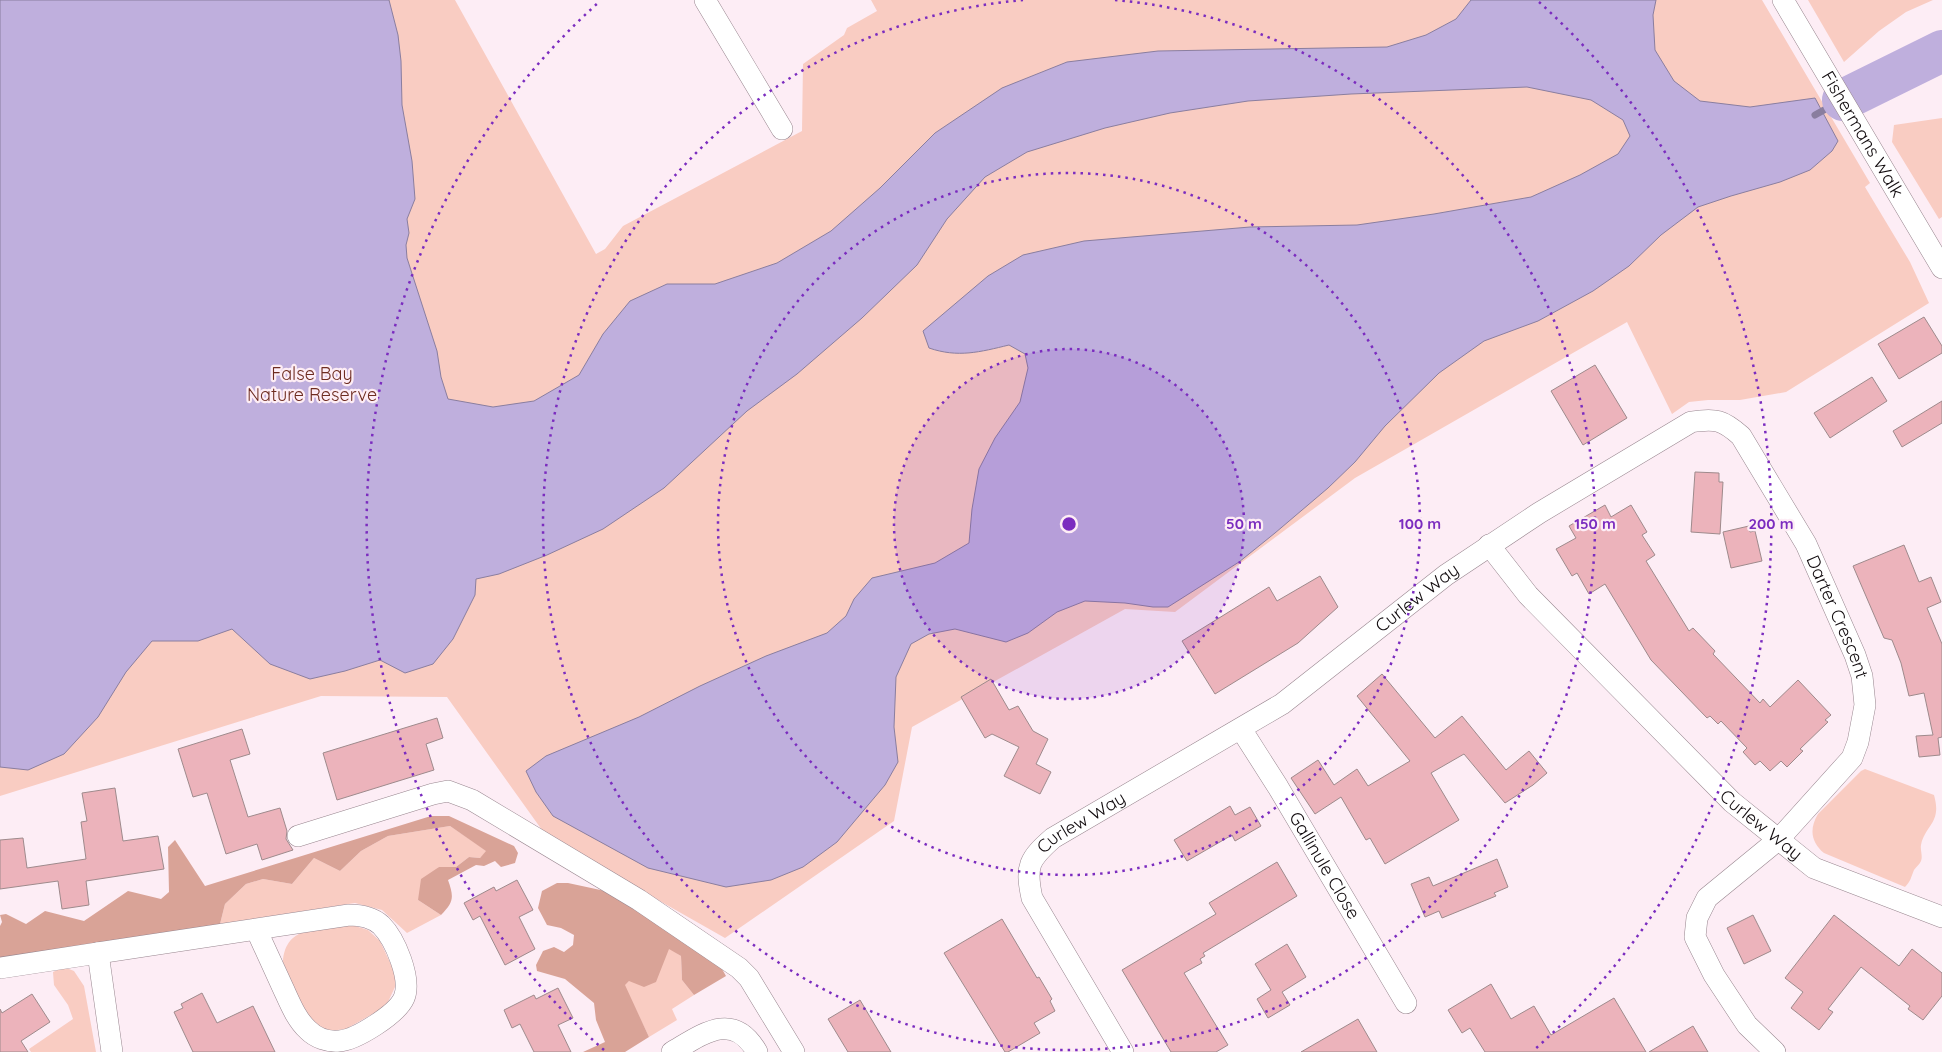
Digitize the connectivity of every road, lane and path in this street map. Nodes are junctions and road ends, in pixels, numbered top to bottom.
1 (705, 0) edge
2 (1783, 0) edge
3 (782, 129) dead end
4 (1942, 268) edge
5 (1489, 545) junction
6 (1241, 729) junction
7 (298, 836) dead end
8 (1779, 839) junction
9 (1942, 917) edge
10 (256, 929) junction
11 (98, 953) junction
12 (0, 968) edge
13 (1406, 1003) dead end
14 (112, 1052) edge
15 (672, 1052) edge
16 (757, 1052) edge
17 (794, 1052) edge
18 (1123, 1052) edge
19 (1775, 1052) edge

1 - 3 street
2 - 4 street, Fishermans Walk
5 - 6 street, Curlew Way
5 - 8 street, Curlew Way
5 - 8 street, Darter Crescent
6 - 13 street, Gallinule Close
6 - 18 street, Curlew Way
7 - 17 street
8 - 9 street, Curlew Way
8 - 19 street, Darter Crescent
10 - 10 street
10 - 11 street
11 - 12 street
11 - 14 street
15 - 16 street

